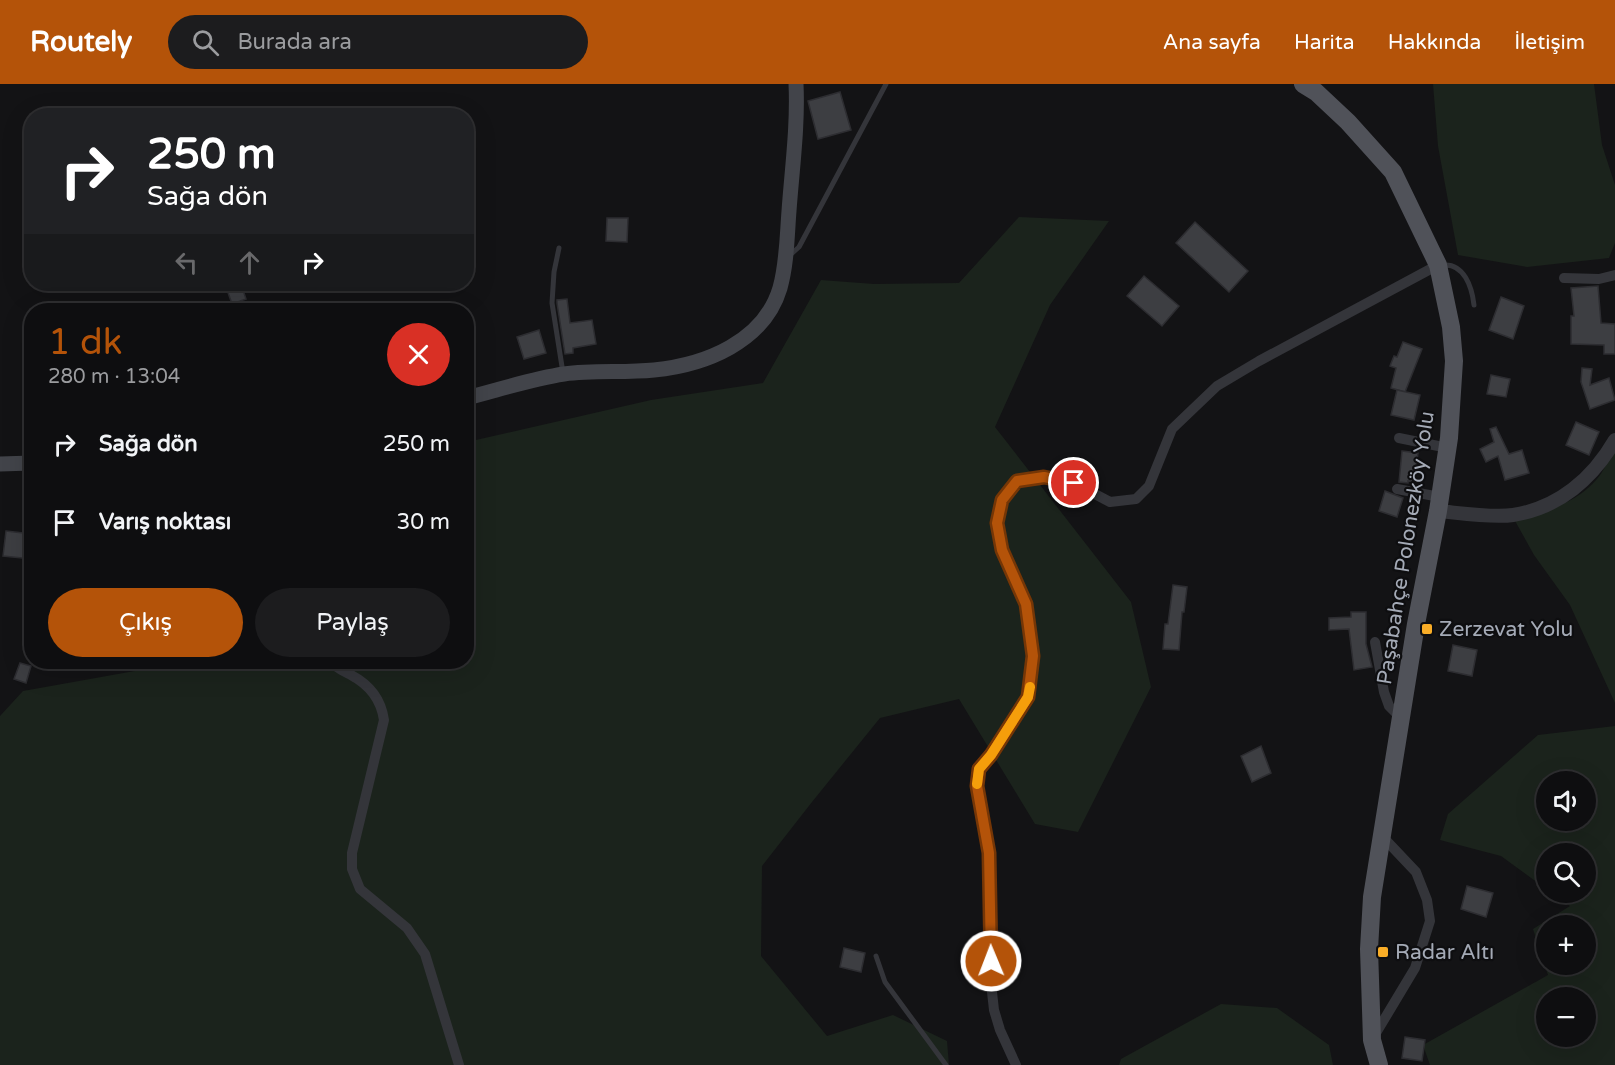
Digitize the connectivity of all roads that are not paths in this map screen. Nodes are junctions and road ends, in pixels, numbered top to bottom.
1 (795, 84) edge
2 (886, 84) edge
3 (1304, 84) edge
4 (559, 248) dead end
5 (785, 256) junction
6 (1438, 265) junction
7 (1615, 275) edge
8 (1564, 278) dead end
9 (1474, 305) dead end
10 (564, 374) junction
11 (474, 396) edge
12 (1399, 438) dead end
13 (1615, 440) edge
14 (1448, 448) junction
15 (24, 463) edge
16 (0, 464) edge
17 (1398, 489) dead end
18 (1439, 504) junction
19 (1375, 642) dead end
20 (338, 669) edge
21 (1400, 717) junction
22 (1381, 835) junction
23 (876, 956) dead end
24 (1372, 1040) junction
25 (459, 1065) edge
26 (946, 1065) edge
27 (1016, 1065) edge
28 (1379, 1065) edge

1 - 5 main road
2 - 5 lane
3 - 6 main road, Paşabahçe Polonezköy Yolu
4 - 10 lane
5 - 10 main road
6 - 9 lane
6 - 14 main road, Paşabahçe Polonezköy Yolu
6 - 27 street
7 - 8 street
10 - 11 main road
12 - 14 street
13 - 18 street
14 - 18 main road, Paşabahçe Polonezköy Yolu
15 - 16 main road
17 - 18 street
18 - 21 main road, Paşabahçe Polonezköy Yolu
19 - 21 street
20 - 25 street
21 - 22 main road, Paşabahçe Polonezköy Yolu
22 - 24 main road, Paşabahçe Polonezköy Yolu
22 - 24 street
23 - 26 lane
24 - 28 main road, Paşabahçe Polonezköy Yolu

